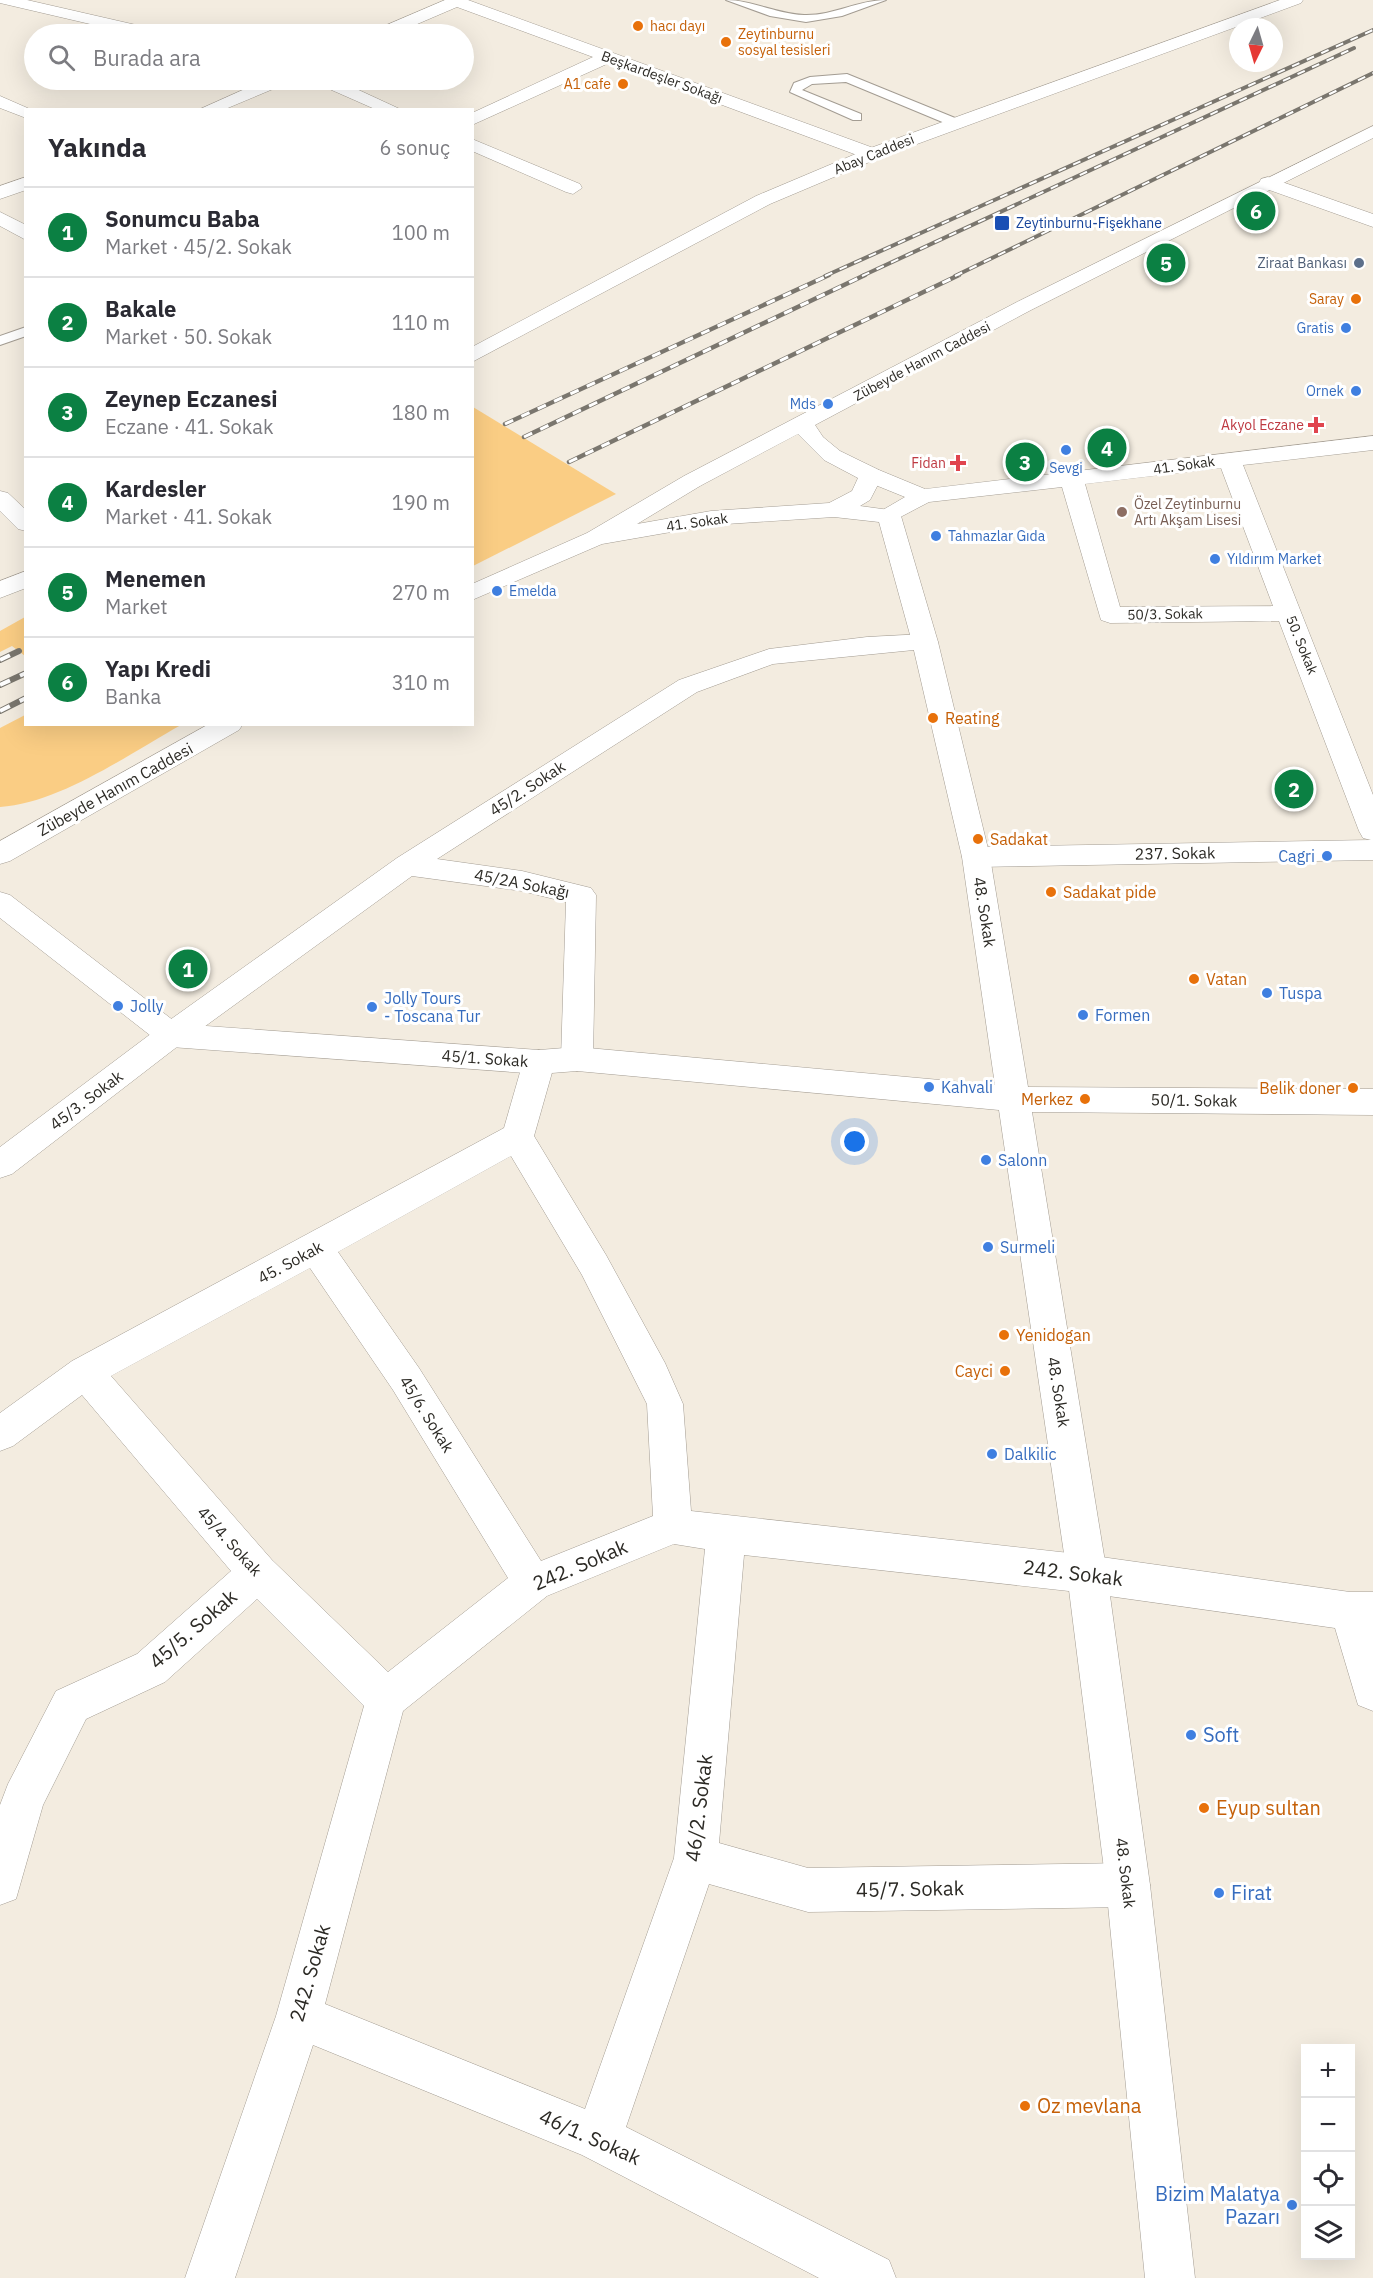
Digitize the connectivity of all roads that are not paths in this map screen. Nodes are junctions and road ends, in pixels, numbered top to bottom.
1 (6, 0) edge
2 (731, 0) edge
3 (881, 0) edge
4 (1292, 0) edge
5 (454, 1) edge
6 (109, 24) edge
7 (403, 24) edge
8 (608, 57) junction
9 (255, 90) edge
10 (347, 90) edge
11 (0, 101) edge
12 (212, 108) edge
13 (388, 108) edge
14 (24, 112) edge
15 (857, 117) dead end
16 (474, 119) edge
17 (956, 123) junction
18 (1369, 137) edge
19 (474, 145) edge
20 (872, 154) junction
21 (1268, 183) junction
22 (24, 184) edge
23 (573, 188) dead end
24 (0, 193) edge
25 (0, 218) edge
26 (1373, 221) edge
27 (24, 233) edge
28 (24, 332) edge
29 (0, 341) edge
30 (474, 355) edge
31 (803, 424) junction
32 (1373, 443) edge
33 (1229, 459) junction
34 (871, 475) junction
35 (1072, 480) junction
36 (923, 496) junction
37 (0, 498) edge
38 (834, 510) junction
39 (889, 516) junction
40 (24, 522) edge
41 (596, 538) junction
42 (24, 579) edge
43 (0, 591) edge
44 (474, 592) edge
45 (1289, 613) junction
46 (924, 642) junction
47 (227, 726) edge
48 (83, 807) junction
49 (0, 830) edge
50 (1373, 831) edge
51 (1373, 850) edge
52 (0, 854) edge
53 (976, 857) junction
54 (407, 865) junction
55 (0, 902) edge
56 (171, 1035) junction
57 (577, 1059) junction
58 (539, 1062) junction
59 (1015, 1099) junction
60 (1373, 1102) edge
61 (518, 1136) junction
62 (0, 1165) edge
63 (316, 1248) junction
64 (85, 1372) junction
65 (0, 1434) edge
66 (673, 1526) junction
67 (726, 1535) junction
68 (258, 1573) junction
69 (1086, 1574) junction
70 (533, 1583) junction
71 (1362, 1611) edge
72 (1373, 1691) edge
73 (386, 1699) junction
74 (696, 1858) junction
75 (0, 1883) edge
76 (1128, 1885) junction
77 (299, 2016) junction
78 (598, 2138) junction
79 (210, 2278) edge
80 (871, 2278) edge
81 (1170, 2278) edge

1 - 6 street
2 - 3 lane
4 - 17 street, Abay Caddesi
5 - 7 street
5 - 8 street, Beşkardeşler Sokağı
8 - 16 street
8 - 20 street, Beşkardeşler Sokağı
9 - 12 street
10 - 13 street
11 - 14 street
15 - 17 lane
17 - 20 street, Abay Caddesi
18 - 21 street, Zübeyde Hanım Caddesi
19 - 23 street
20 - 30 street, Abay Caddesi
21 - 26 street
21 - 31 street, Zübeyde Hanım Caddesi
22 - 24 street
25 - 27 street
28 - 29 lane
31 - 34 street
31 - 41 street, Zübeyde Hanım Caddesi
32 - 33 street, 41. Sokak
33 - 35 street, 41. Sokak
33 - 45 street, 50. Sokak
34 - 36 street
34 - 38 street
35 - 36 street, 41. Sokak
35 - 45 street, 50/3. Sokak
36 - 39 street
37 - 40 street
38 - 39 street
38 - 41 street, 41. Sokak
39 - 46 street, 48. Sokak
41 - 44 street, Zübeyde Hanım Caddesi
42 - 43 street
45 - 50 street, 50. Sokak
46 - 53 street, 48. Sokak
46 - 54 street, 45/2. Sokak
47 - 48 street, Zübeyde Hanım Caddesi
48 - 49 street
48 - 52 street, Zübeyde Hanım Caddesi
51 - 53 street, 237. Sokak
53 - 59 street, 48. Sokak
54 - 56 street, 45/2. Sokak
54 - 57 street, 45/2A Sokağı
55 - 56 street
56 - 58 street, 45/1. Sokak
56 - 62 street, 45/3. Sokak
57 - 58 street, 45/1. Sokak
57 - 59 street, 45/1. Sokak
58 - 61 street
59 - 60 street, 50/1. Sokak
59 - 69 street, 48. Sokak
61 - 63 street, 45. Sokak
61 - 66 street
63 - 64 street, 45. Sokak
63 - 70 street, 45/6. Sokak
64 - 65 street, 45. Sokak
64 - 68 street, 45/4. Sokak
66 - 67 street, 242. Sokak
66 - 70 street, 242. Sokak
67 - 69 street, 242. Sokak
67 - 74 street, 46/2. Sokak
68 - 73 street, 45/4. Sokak
68 - 75 street, 45/5. Sokak
69 - 71 street, 242. Sokak
69 - 76 street, 48. Sokak
70 - 73 street, 242. Sokak
71 - 72 street
73 - 77 street, 242. Sokak
74 - 76 street, 45/7. Sokak
74 - 78 street, 46/2. Sokak
76 - 81 street, 48. Sokak
77 - 78 street, 46/1. Sokak
77 - 79 street, 242. Sokak
78 - 80 street, 46/1. Sokak

